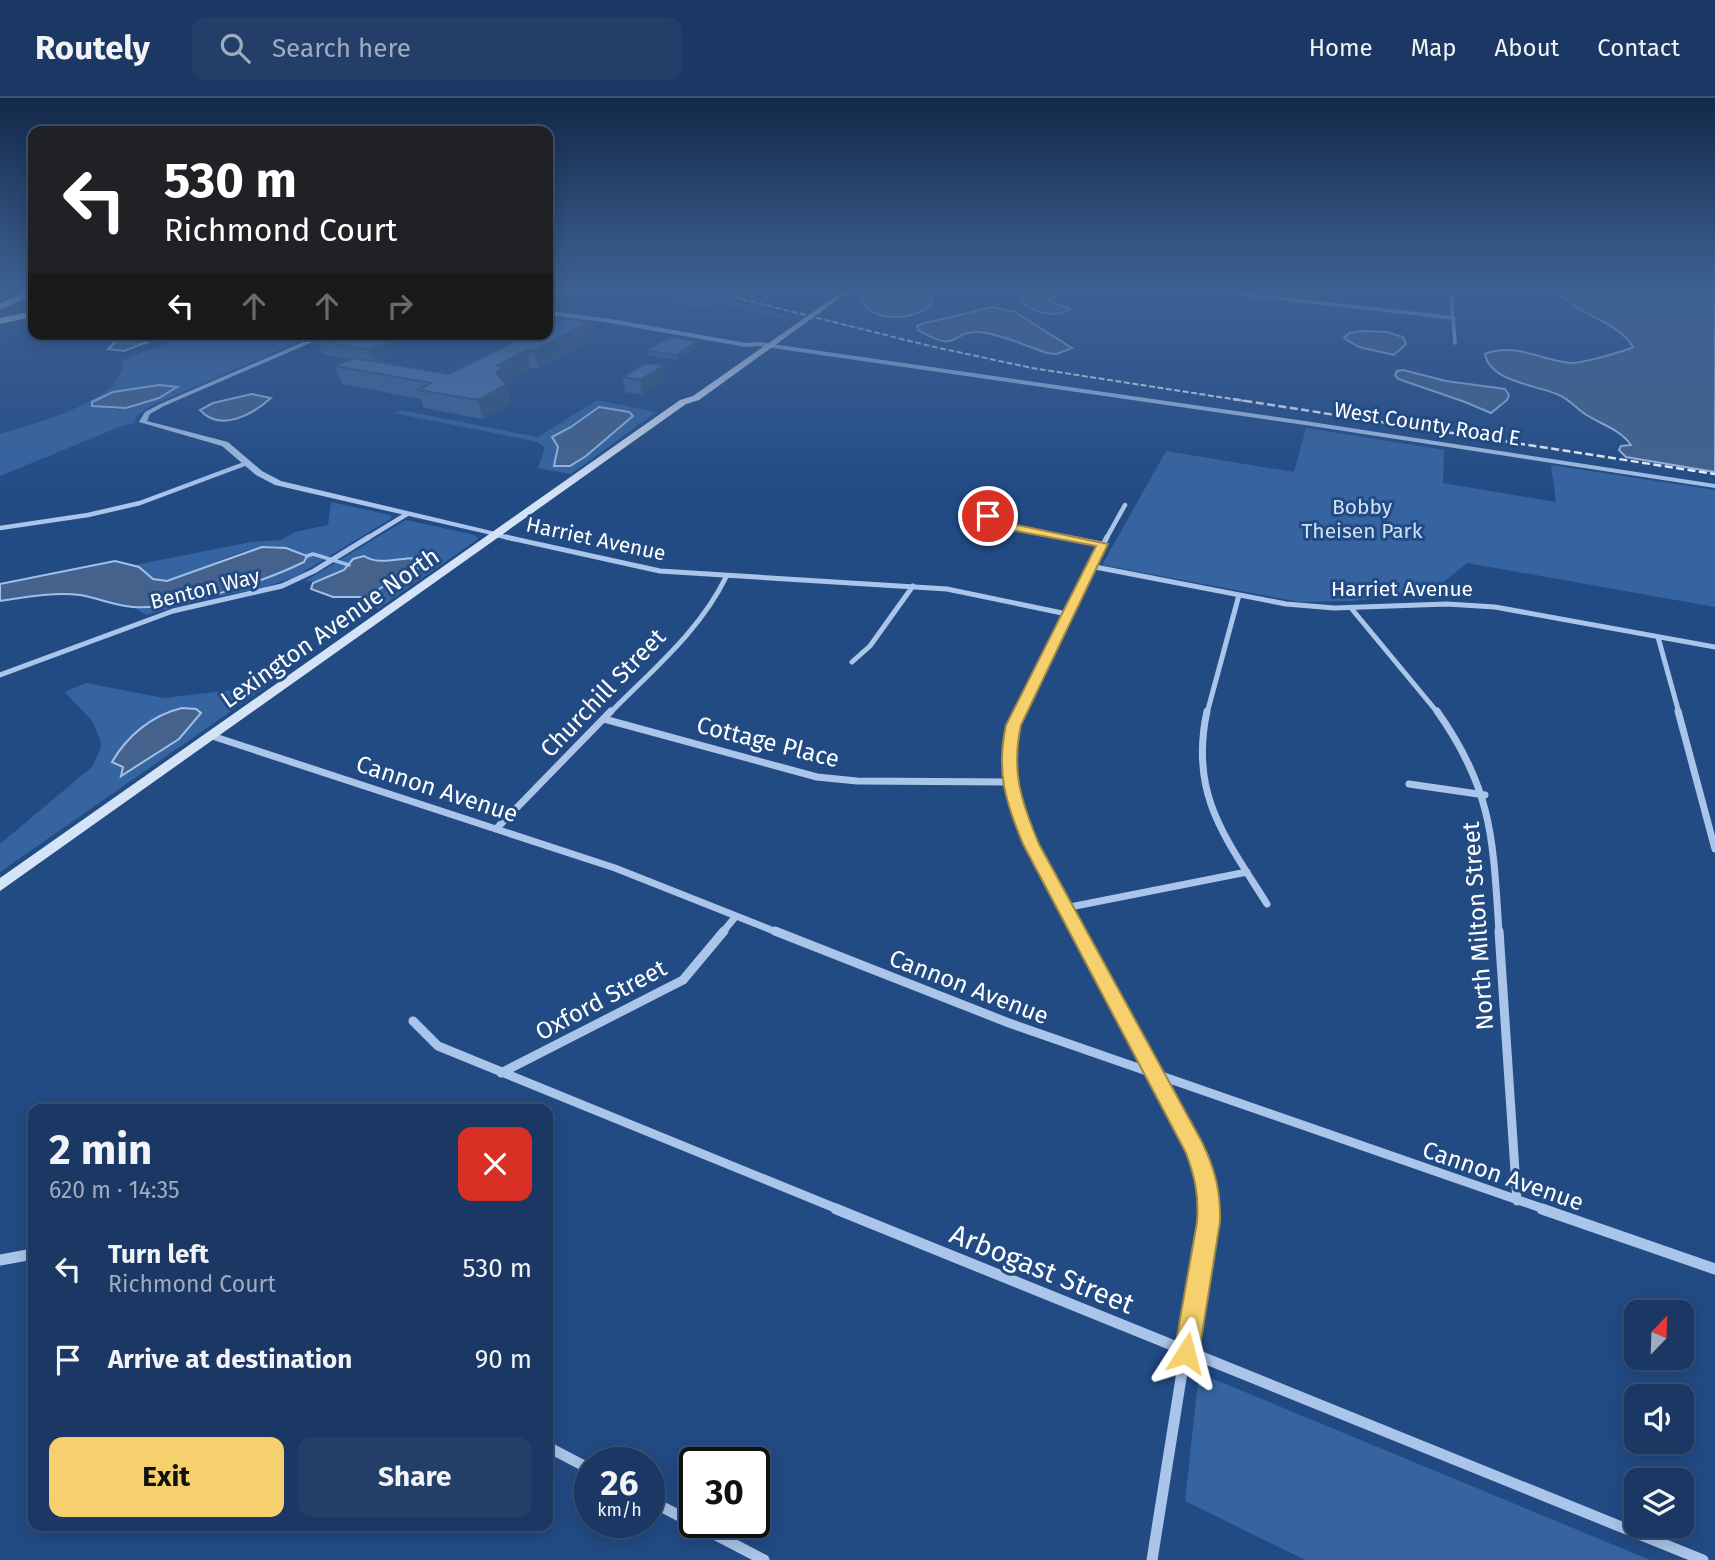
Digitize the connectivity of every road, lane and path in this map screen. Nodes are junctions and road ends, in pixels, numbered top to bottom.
1 (269, 359) edge
2 (737, 359) edge
3 (752, 359) edge
4 (863, 359) edge
5 (682, 402) junction
6 (247, 463) junction
7 (1715, 486) edge
8 (1125, 505) dead end
9 (407, 514) junction
10 (988, 516) dead end
11 (0, 528) edge
12 (497, 535) junction
13 (1102, 544) junction
14 (1090, 566) junction
15 (726, 577) junction
16 (913, 586) junction
17 (1239, 595) junction
18 (1351, 608) junction
19 (1067, 614) junction
20 (1658, 637) junction
21 (1715, 647) edge
22 (852, 662) dead end
23 (0, 675) edge
24 (604, 719) junction
25 (212, 736) junction
26 (1010, 782) junction
27 (1409, 784) dead end
28 (1485, 795) junction
29 (496, 829) junction
30 (1715, 849) edge
31 (1247, 872) junction
32 (0, 886) edge
33 (1267, 904) dead end
34 (1065, 908) junction
35 (736, 916) junction
36 (414, 1021) dead end
37 (501, 1073) junction
38 (1155, 1074) junction
39 (1517, 1201) junction
40 (28, 1255) edge
41 (0, 1260) edge
42 (1715, 1269) edge
43 (1186, 1353) junction
44 (553, 1450) edge
45 (574, 1461) edge
46 (665, 1508) edge
47 (764, 1560) edge
48 (1152, 1560) edge
49 (1703, 1560) edge

1 - 6 street, Harriet Avenue
2 - 5 main road, Lexington Avenue North
3 - 5 main road, Lexington Avenue North
4 - 7 street, West County Road E
5 - 12 main road, Lexington Avenue North
6 - 9 street, Harriet Avenue
6 - 11 street
8 - 13 street
9 - 12 street, Harriet Avenue
9 - 23 street, Benton Way
10 - 13 street
12 - 15 street, Harriet Avenue
12 - 25 main road, Lexington Avenue North
13 - 14 street
14 - 17 street, Harriet Avenue
14 - 19 street
15 - 16 street, Harriet Avenue
15 - 24 street, Churchill Street
16 - 19 street, Harriet Avenue
16 - 22 street
17 - 18 street, Harriet Avenue
17 - 31 street
18 - 20 street, Harriet Avenue
18 - 28 street, North Milton Street
19 - 26 street
20 - 21 street, Harriet Avenue
20 - 30 street
24 - 26 street, Cottage Place
24 - 29 street, Churchill Street
25 - 29 street, Cannon Avenue
25 - 32 main road, Lexington Avenue North
26 - 34 street
27 - 28 street
28 - 39 street, North Milton Street
29 - 35 street, Cannon Avenue
31 - 33 street
31 - 34 street
34 - 38 street
35 - 37 street, Oxford Street
35 - 38 street, Cannon Avenue
36 - 37 street, Arbogast Street
37 - 43 street, Arbogast Street
38 - 39 street, Cannon Avenue
38 - 43 street
39 - 42 street, Cannon Avenue
40 - 41 street
43 - 48 street
43 - 49 street, Arbogast Street
44 - 45 street
46 - 47 street

